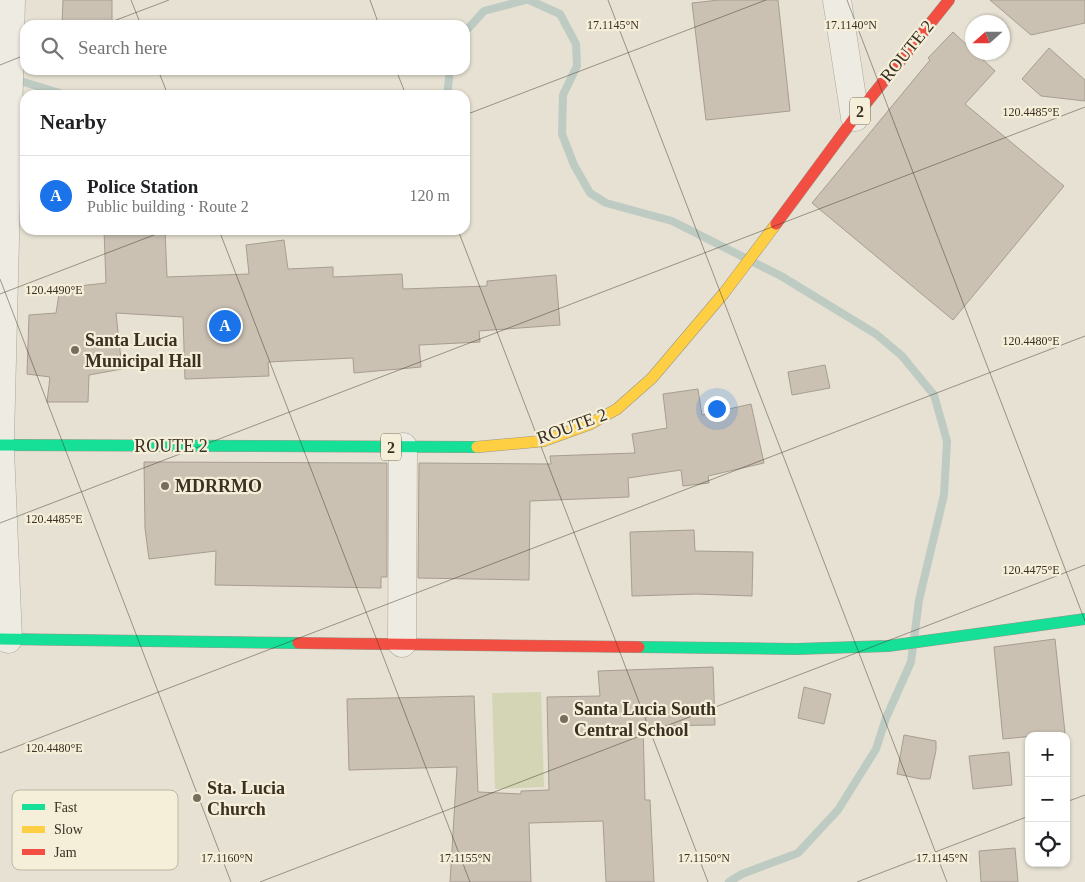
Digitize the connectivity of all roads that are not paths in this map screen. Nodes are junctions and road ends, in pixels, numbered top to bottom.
1 (11, 0) edge
2 (837, 0) edge
3 (949, 0) edge
4 (855, 117) junction
5 (0, 438) edge
6 (0, 445) edge
7 (402, 447) junction
8 (0, 450) edge
9 (1085, 619) edge
10 (4, 639) edge
11 (402, 643) junction

1 - 5 street
2 - 4 street
3 - 4 main road, ROUTE 2 / 2
4 - 7 main road, ROUTE 2 / 2
6 - 7 main road, ROUTE 2 / 2
7 - 11 street
8 - 10 street
9 - 11 main road
10 - 11 main road

